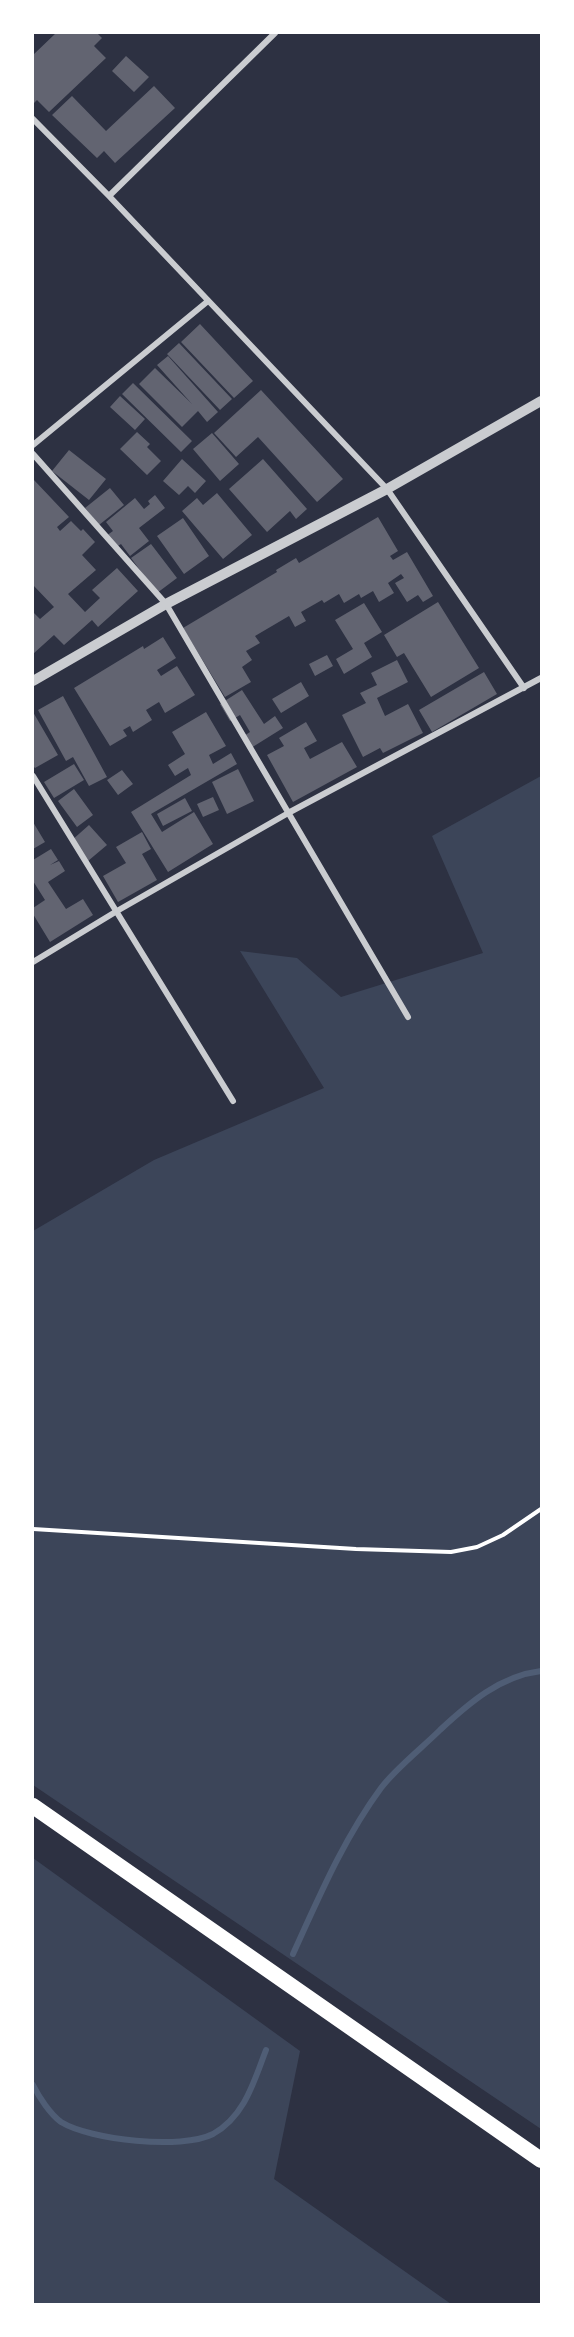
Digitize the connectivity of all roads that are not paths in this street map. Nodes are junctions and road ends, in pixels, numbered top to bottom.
1 (263, 33) edge
2 (275, 33) edge
3 (269, 39) junction
4 (33, 119) edge
5 (109, 196) junction
6 (208, 301) junction
7 (541, 401) edge
8 (33, 445) edge
9 (33, 454) edge
10 (387, 489) junction
11 (166, 604) junction
12 (541, 678) edge
13 (33, 681) edge
14 (524, 688) junction
15 (33, 776) edge
16 (290, 812) junction
17 (117, 911) junction
18 (33, 962) edge
19 (408, 1017) dead end
20 (233, 1101) dead end
21 (33, 1806) edge
22 (541, 2160) edge

1 - 3 street
2 - 3 street
3 - 5 street
4 - 5 street
5 - 6 street
6 - 8 street
6 - 10 street
7 - 10 street
9 - 11 street
10 - 11 street
10 - 14 street
11 - 13 street
11 - 16 street
12 - 14 street
14 - 16 street
15 - 17 street
16 - 17 street
16 - 19 street
17 - 18 street
17 - 20 street
21 - 22 highway

